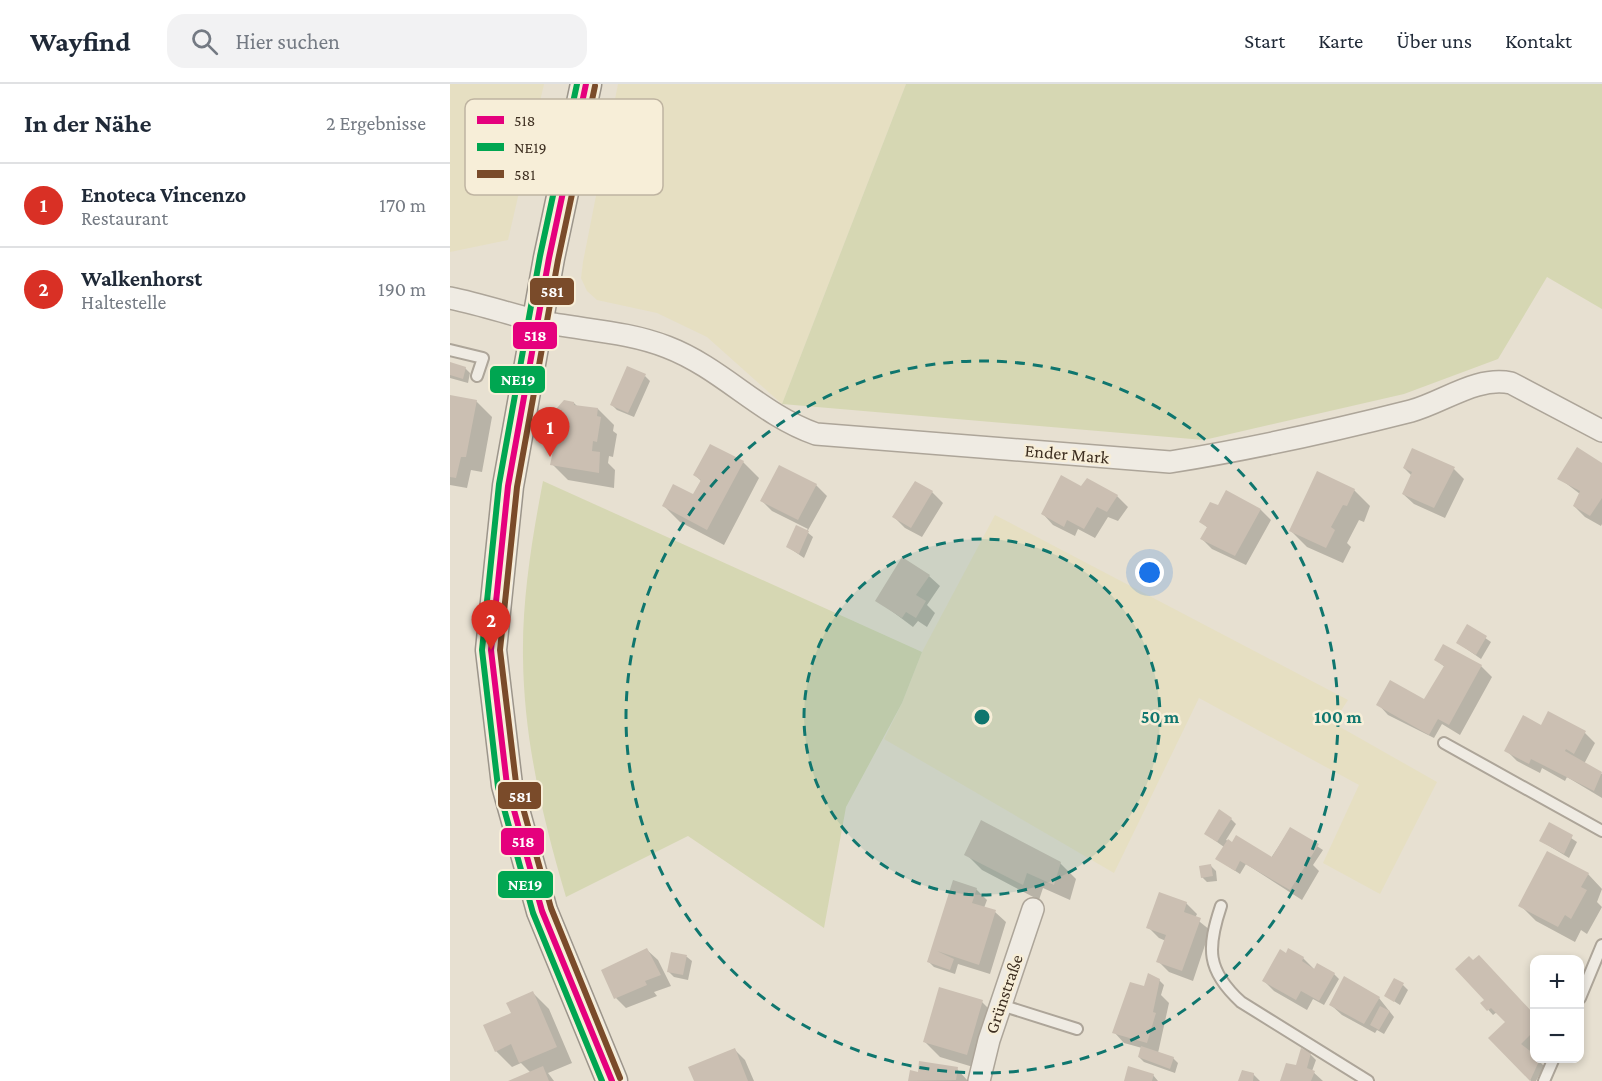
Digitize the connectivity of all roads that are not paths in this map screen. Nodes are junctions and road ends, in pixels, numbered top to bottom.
1 (586, 84) edge
2 (583, 99) edge
3 (564, 195) edge
4 (450, 298) edge
5 (538, 321) junction
6 (450, 350) edge
7 (477, 376) dead end
8 (1602, 431) edge
9 (1444, 744) dead end
10 (1602, 831) edge
11 (1221, 906) dead end
12 (1033, 909) dead end
13 (1602, 945) edge
14 (1584, 988) edge
15 (1000, 1005) junction
16 (1077, 1029) dead end
17 (1552, 1063) edge
18 (612, 1081) edge
19 (980, 1081) edge
20 (1368, 1081) edge
21 (1544, 1081) edge

1 - 2 main road
3 - 5 main road
4 - 5 street, Ender Mark
5 - 8 street, Ender Mark
5 - 18 main road
6 - 7 lane
9 - 10 lane
11 - 20 lane
12 - 15 street, Grünstraße
13 - 14 lane
15 - 16 lane
15 - 19 street, Grünstraße
17 - 21 lane

